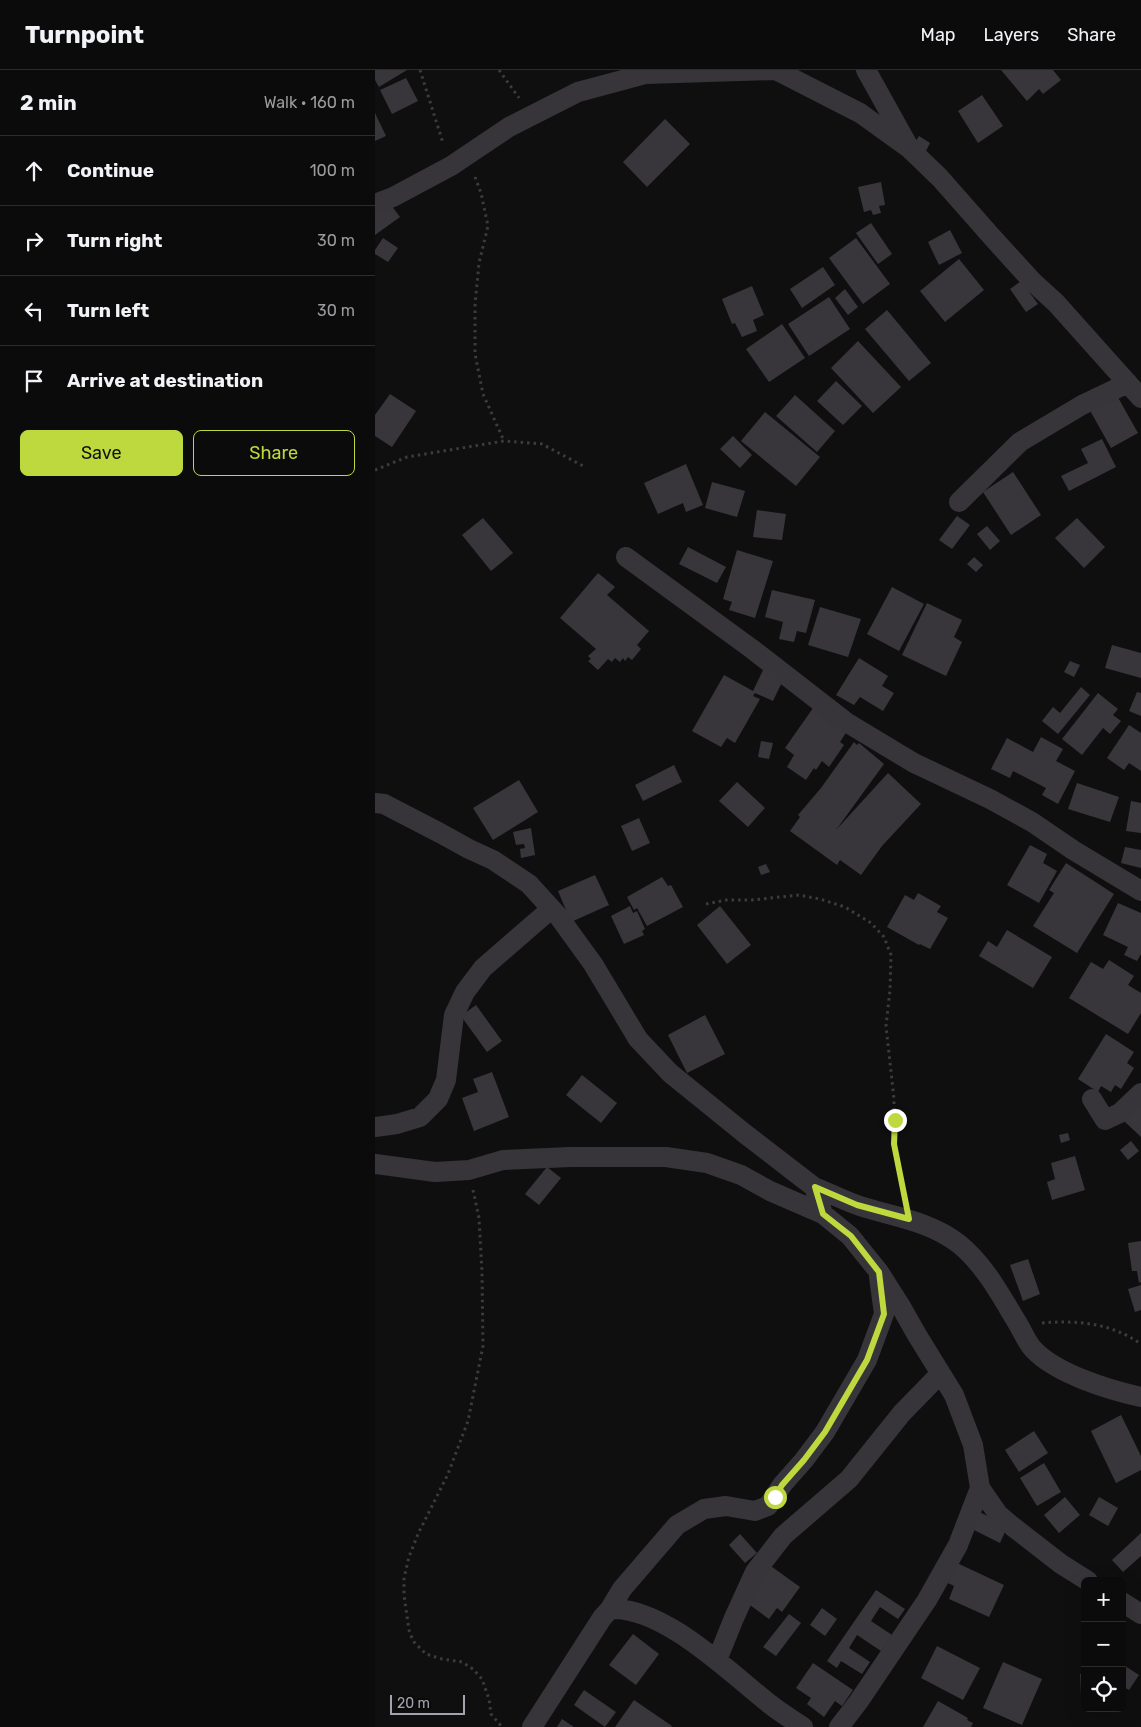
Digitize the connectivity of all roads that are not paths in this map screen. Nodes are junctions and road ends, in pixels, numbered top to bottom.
1 (866, 70) edge
2 (910, 149) junction
3 (375, 204) edge
4 (1135, 391) edge
5 (959, 502) dead end
6 (626, 557) dead end
7 (375, 803) edge
8 (1141, 891) edge
9 (551, 909) junction
10 (1141, 1093) edge
11 (1093, 1098) dead end
12 (375, 1127) edge
13 (375, 1164) edge
14 (815, 1187) junction
15 (823, 1214) junction
16 (879, 1272) junction
17 (940, 1374) junction
18 (1141, 1397) edge
19 (980, 1488) junction
20 (1082, 1577) edge
21 (1126, 1605) edge
22 (610, 1609) junction
23 (1141, 1614) edge
24 (717, 1660) junction
25 (532, 1727) edge
26 (803, 1727) edge
27 (839, 1727) edge

1 - 2 street
2 - 3 street
2 - 4 street
4 - 5 street
6 - 8 street
7 - 9 street
9 - 12 street
9 - 14 street
10 - 11 street
13 - 15 street
14 - 15 street
14 - 18 street
15 - 16 street
16 - 17 street
16 - 22 street
17 - 19 street
17 - 24 street
19 - 20 street
19 - 27 street
21 - 23 street
22 - 24 street
22 - 25 street
24 - 26 street

